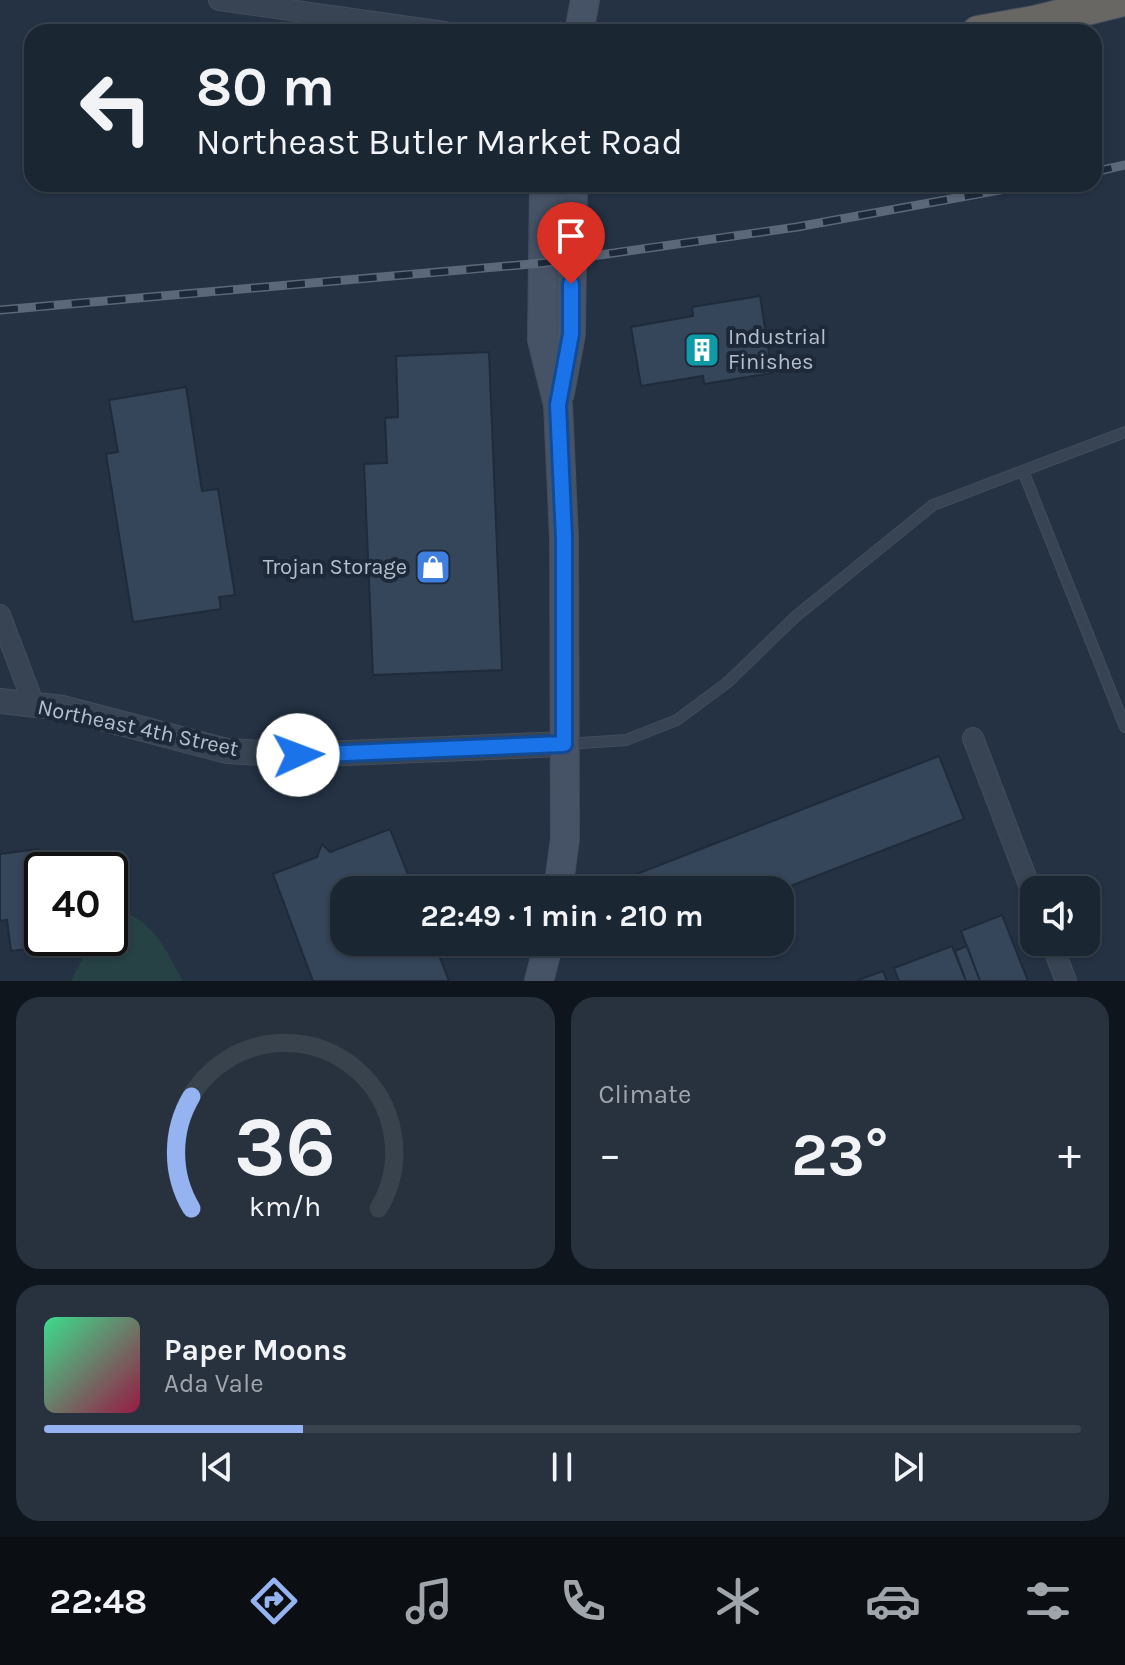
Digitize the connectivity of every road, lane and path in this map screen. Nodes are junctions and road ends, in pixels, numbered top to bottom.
1 (219, 0) edge
2 (585, 0) edge
3 (1123, 0) edge
4 (388, 24) edge
5 (580, 24) edge
6 (1023, 24) edge
7 (544, 192) edge
8 (573, 192) edge
9 (558, 405) junction
10 (1125, 432) edge
11 (1023, 471) junction
12 (0, 615) edge
13 (0, 701) edge
14 (34, 705) junction
15 (1125, 727) edge
16 (973, 738) dead end
17 (564, 744) junction
18 (560, 876) edge
19 (1026, 876) edge
20 (545, 956) edge
21 (1056, 956) edge
22 (539, 981) edge
23 (1066, 981) edge

1 - 4 street
2 - 5 main road
3 - 6 highway
7 - 9 main road
8 - 9 main road
9 - 17 main road
10 - 11 lane
11 - 15 lane
11 - 17 lane
12 - 14 street
13 - 14 street, Northeast 4th Street
14 - 17 street, Northeast 4th Street
16 - 19 street
17 - 18 main road
20 - 22 main road
21 - 23 street

